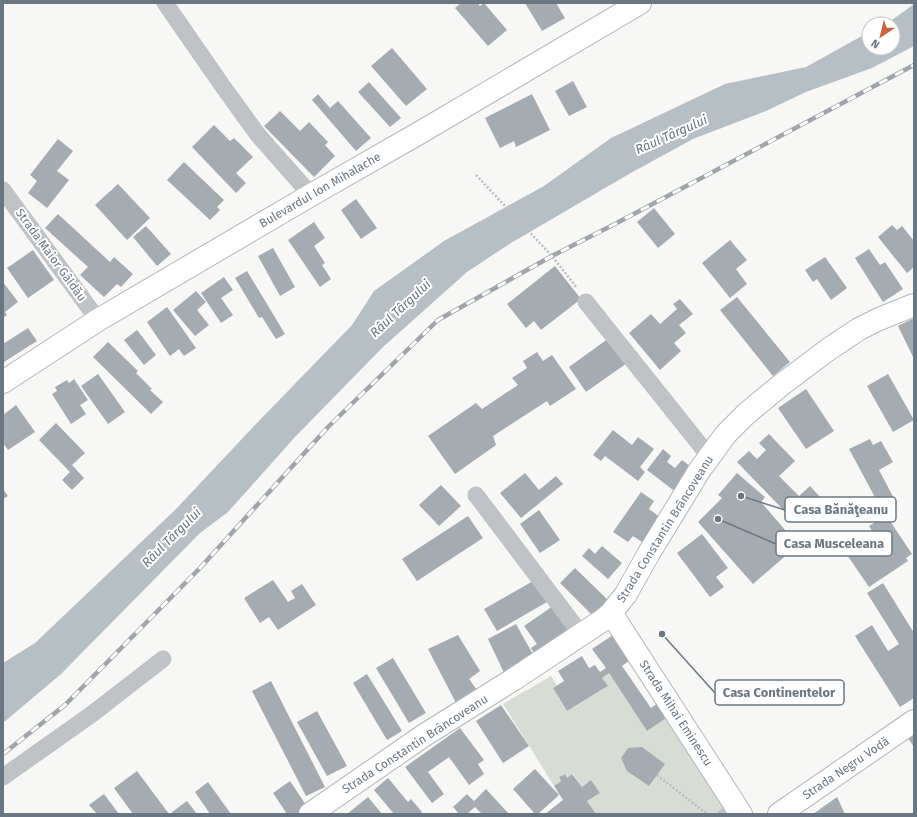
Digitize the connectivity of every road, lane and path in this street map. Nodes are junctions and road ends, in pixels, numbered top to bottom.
1 (165, 3) edge
2 (640, 3) edge
3 (476, 175) dead end
4 (3, 190) edge
5 (311, 195) junction
6 (586, 302) joint
7 (914, 305) edge
8 (98, 320) junction
9 (3, 382) edge
10 (709, 456) junction
11 (476, 495) dead end
12 (611, 613) junction
13 (581, 634) junction
14 (163, 659) dead end
15 (914, 721) edge
16 (657, 775) dead end
17 (3, 777) edge
18 (733, 811) edge
19 (310, 814) edge
20 (707, 814) edge
21 (779, 814) edge

1 - 5 street
2 - 5 main road, Bulevardul Ion Mihalache
3 - 6 path
4 - 8 street, Strada Maior Gâldău
5 - 8 main road, Bulevardul Ion Mihalache
6 - 10 street
7 - 10 main road, Strada Constantin Brâncoveanu
8 - 9 main road, Bulevardul Ion Mihalache
10 - 12 main road, Strada Constantin Brâncoveanu
11 - 13 street
12 - 13 main road, Strada Constantin Brâncoveanu
12 - 18 main road, Strada Mihai Eminescu
13 - 19 main road, Strada Constantin Brâncoveanu
14 - 17 street
15 - 21 main road, Strada Negru Vodă
16 - 20 path

